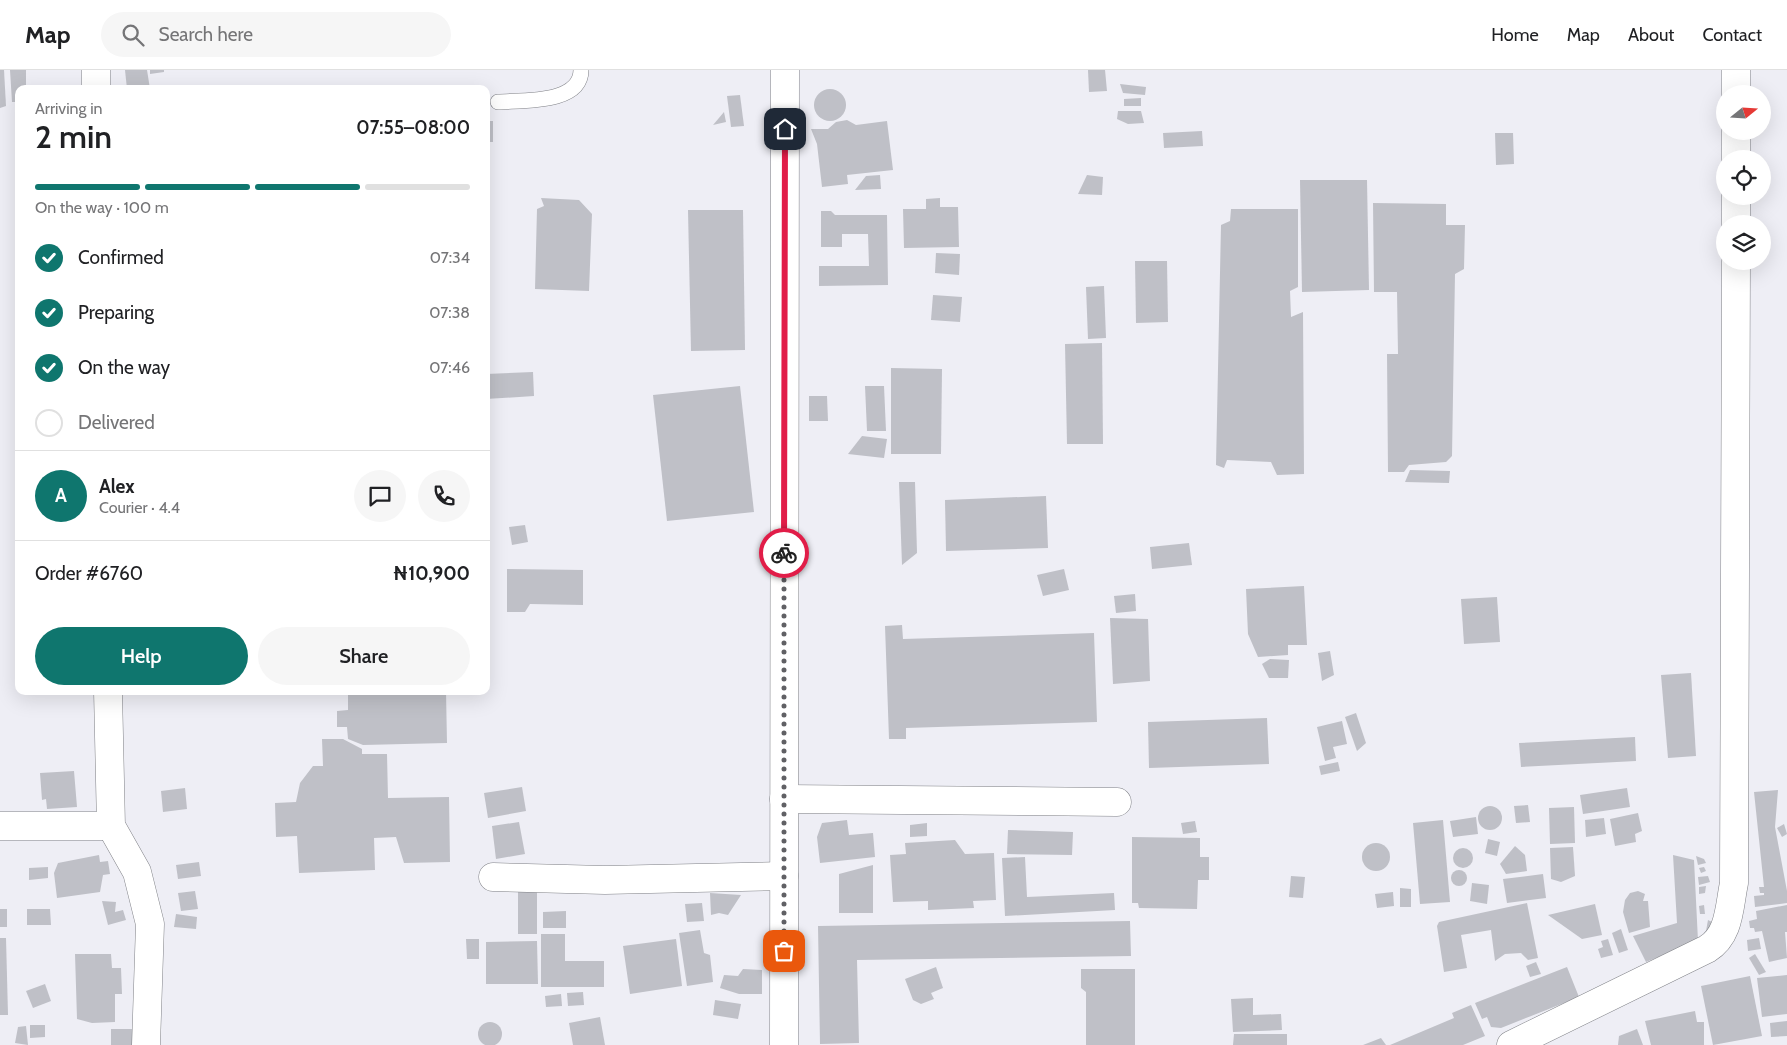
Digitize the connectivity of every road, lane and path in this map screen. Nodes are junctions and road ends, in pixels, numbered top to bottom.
1 (96, 70) edge
2 (581, 70) edge
3 (785, 70) edge
4 (1736, 70) edge
5 (96, 85) edge
6 (1736, 85) edge
7 (498, 102) dead end
8 (1736, 270) edge
9 (108, 695) edge
10 (784, 799) junction
11 (1117, 802) dead end
12 (0, 826) edge
13 (111, 826) junction
14 (784, 876) junction
15 (493, 877) dead end
16 (146, 1045) edge
17 (784, 1045) edge
18 (1511, 1045) edge

1 - 5 street
2 - 7 lane
3 - 10 street
4 - 6 street
8 - 18 street
9 - 13 street
10 - 11 street
10 - 14 street
12 - 13 street
13 - 16 street
14 - 15 street
14 - 17 street

